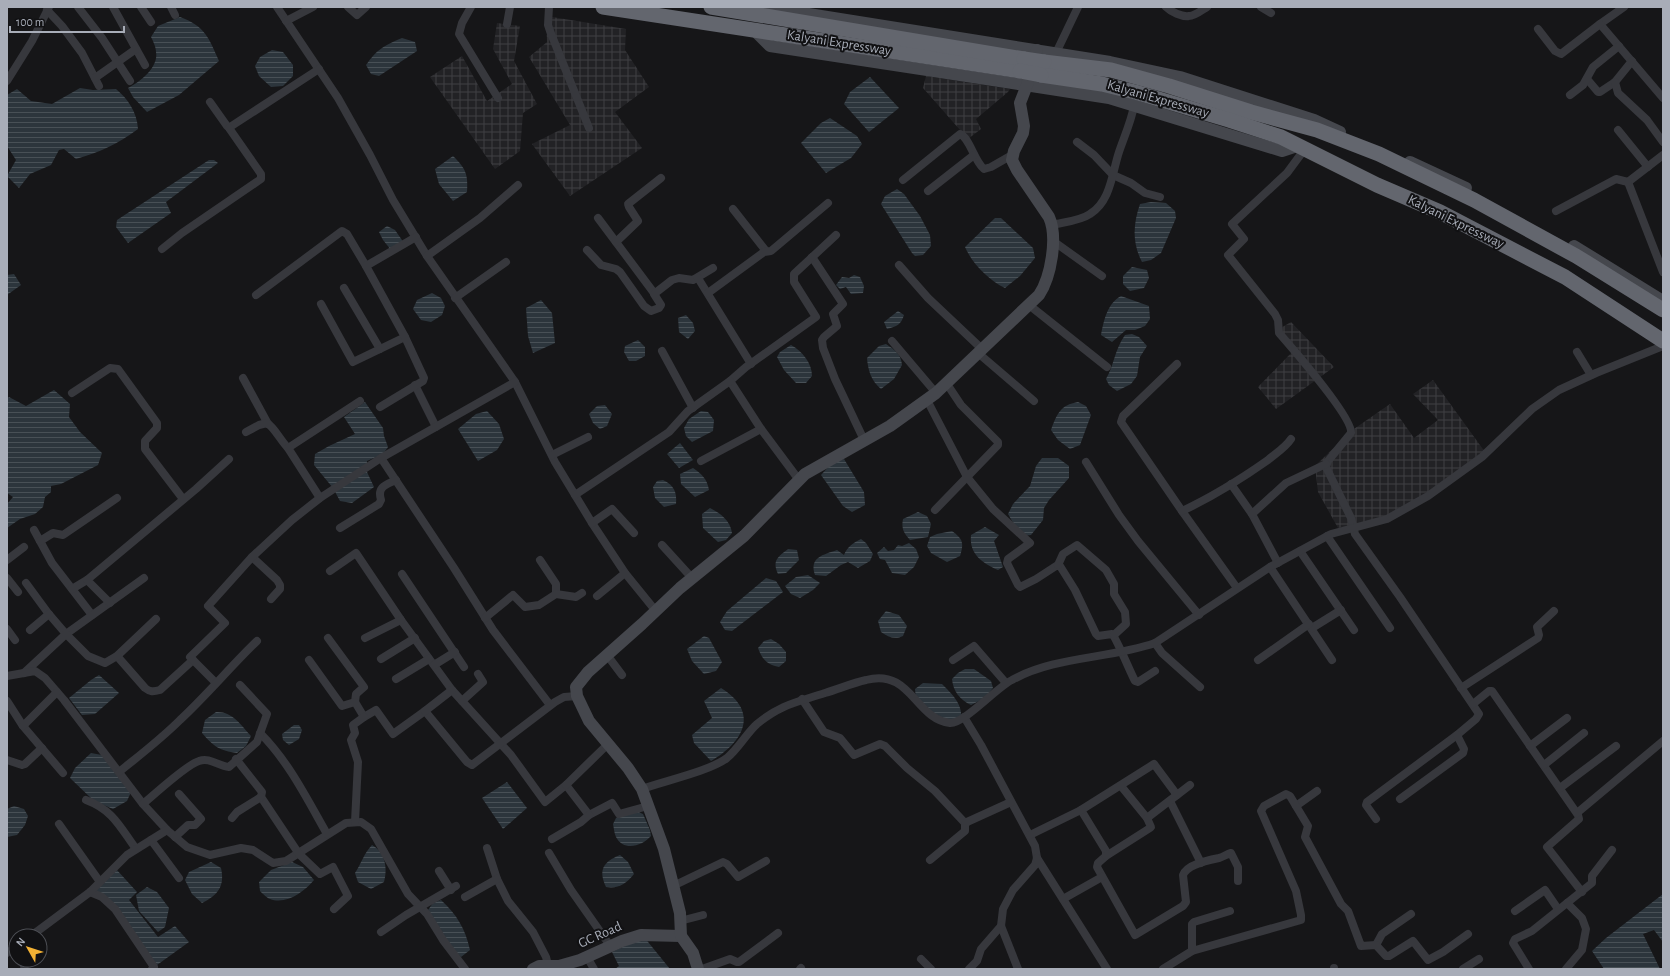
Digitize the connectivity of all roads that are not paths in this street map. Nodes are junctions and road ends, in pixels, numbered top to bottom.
1 (78, 7) edge
2 (113, 7) edge
3 (141, 7) edge
4 (171, 7) edge
5 (277, 7) edge
6 (313, 7) edge
7 (348, 7) edge
8 (366, 7) edge
9 (471, 7) edge
10 (510, 7) edge
11 (549, 7) edge
12 (603, 7) edge
13 (711, 7) edge
14 (1078, 7) edge
15 (1166, 7) edge
16 (1207, 7) edge
17 (1261, 7) edge
18 (1624, 7) edge
19 (48, 8) edge
20 (789, 9) edge
21 (1271, 12) dead end
22 (175, 15) dead end
23 (758, 15) junction
24 (286, 21) junction
25 (151, 22) dead end
26 (507, 24) dead end
27 (1600, 24) junction
28 (754, 30) junction
29 (1538, 30) dead end
30 (1619, 46) junction
31 (136, 49) junction
32 (1056, 53) junction
33 (117, 61) junction
34 (1632, 61) junction
35 (1041, 62) junction
36 (145, 65) dead end
37 (1022, 65) junction
38 (319, 69) junction
39 (95, 78) junction
40 (1587, 79) junction
41 (130, 80) dead end
42 (7, 81) edge
43 (1615, 82) junction
44 (1027, 85) junction
45 (99, 86) dead end
46 (1570, 95) dead end
47 (498, 98) dead end
48 (1663, 98) edge
49 (210, 102) dead end
50 (1134, 106) junction
51 (229, 128) junction
52 (589, 128) dead end
53 (1618, 130) dead end
54 (1077, 142) dead end
55 (1663, 142) edge
56 (1300, 148) junction
57 (974, 155) junction
58 (1012, 155) junction
59 (1663, 155) edge
60 (1648, 167) junction
61 (1113, 175) junction
62 (661, 178) dead end
63 (903, 180) dead end
64 (1628, 182) junction
65 (518, 185) dead end
66 (928, 191) dead end
67 (1160, 197) dead end
68 (828, 202) dead end
69 (733, 209) dead end
70 (1556, 211) dead end
71 (598, 218) dead end
72 (1052, 225) junction
73 (836, 235) dead end
74 (416, 237) junction
75 (1053, 241) junction
76 (616, 242) junction
77 (162, 249) dead end
78 (587, 250) dead end
79 (766, 251) junction
80 (427, 256) junction
81 (812, 257) junction
82 (506, 262) dead end
83 (899, 265) dead end
84 (366, 266) junction
85 (713, 268) dead end
86 (1663, 272) edge
87 (1102, 276) dead end
88 (698, 278) junction
89 (344, 288) dead end
90 (708, 292) junction
91 (654, 293) junction
92 (256, 295) dead end
93 (455, 298) junction
94 (1663, 301) edge
95 (321, 304) dead end
96 (1029, 305) junction
97 (1663, 310) edge
98 (405, 337) junction
99 (892, 341) dead end
100 (1663, 341) edge
101 (1663, 346) edge
102 (380, 349) junction
103 (662, 351) dead end
104 (980, 351) junction
105 (1577, 352) dead end
106 (750, 364) junction
107 (1176, 364) dead end
108 (1107, 367) dead end
109 (1591, 375) junction
110 (244, 378) dead end
111 (730, 381) junction
112 (515, 382) junction
113 (947, 384) junction
114 (415, 385) junction
115 (72, 393) dead end
116 (932, 396) junction
117 (360, 401) dead end
118 (1034, 401) dead end
119 (380, 407) dead end
120 (693, 408) junction
121 (268, 424) junction
122 (436, 427) junction
123 (761, 429) junction
124 (246, 432) dead end
125 (588, 437) dead end
126 (1291, 439) dead end
127 (864, 440) junction
128 (288, 448) junction
129 (552, 455) junction
130 (229, 458) dead end
131 (381, 458) junction
132 (701, 461) dead end
133 (1086, 462) dead end
134 (1326, 464) junction
135 (967, 477) junction
136 (396, 480) junction
137 (799, 480) junction
138 (1231, 484) junction
139 (575, 495) junction
140 (118, 498) dead end
141 (320, 498) junction
142 (183, 499) junction
143 (935, 510) dead end
144 (1182, 511) junction
145 (1252, 514) junction
146 (592, 522) junction
147 (1353, 527) junction
148 (340, 528) dead end
149 (34, 530) dead end
150 (634, 533) dead end
151 (1327, 536) junction
152 (40, 541) junction
153 (662, 545) dead end
154 (24, 547) dead end
155 (1300, 551) junction
156 (252, 557) junction
157 (7, 560) edge
158 (540, 560) dead end
159 (1278, 563) junction
160 (1058, 565) junction
161 (1270, 567) junction
162 (330, 571) dead end
163 (625, 573) junction
164 (402, 574) dead end
165 (7, 578) edge
166 (144, 578) dead end
167 (692, 578) junction
168 (87, 580) junction
169 (26, 582) dead end
170 (1237, 588) junction
171 (72, 589) junction
172 (18, 592) dead end
173 (582, 593) dead end
174 (556, 594) junction
175 (597, 596) dead end
176 (272, 599) dead end
177 (110, 603) junction
178 (655, 610) junction
179 (1341, 610) junction
180 (1554, 611) dead end
181 (49, 614) junction
182 (92, 615) junction
183 (1199, 615) junction
184 (485, 618) junction
185 (156, 619) dead end
186 (401, 620) junction
187 (1310, 626) junction
188 (1390, 628) dead end
189 (7, 629) edge
190 (30, 630) dead end
191 (1354, 630) dead end
192 (66, 634) junction
193 (1114, 635) junction
194 (328, 638) dead end
195 (365, 638) dead end
196 (415, 638) junction
197 (15, 640) dead end
198 (257, 640) dead end
199 (1155, 643) junction
200 (455, 652) junction
201 (1121, 652) junction
202 (607, 655) junction
203 (117, 656) junction
204 (381, 659) dead end
205 (193, 660) junction
206 (309, 660) dead end
207 (953, 660) dead end
208 (1258, 660) dead end
209 (1332, 660) dead end
210 (432, 662) junction
211 (464, 667) dead end
212 (1155, 671) dead end
213 (24, 674) junction
214 (478, 674) dead end
215 (622, 675) dead end
216 (7, 676) edge
217 (396, 679) dead end
218 (216, 683) junction
219 (1006, 683) junction
220 (240, 685) dead end
221 (1200, 687) dead end
222 (1461, 688) junction
223 (452, 690) junction
224 (57, 692) junction
225 (577, 696) junction
226 (802, 700) junction
227 (7, 701) edge
228 (462, 701) junction
229 (355, 702) junction
230 (1473, 704) junction
231 (550, 705) junction
232 (426, 711) junction
233 (364, 717) junction
234 (964, 717) junction
235 (1567, 718) dead end
236 (22, 726) junction
237 (260, 733) junction
238 (1584, 733) dead end
239 (1457, 735) junction
240 (1663, 742) edge
241 (501, 743) junction
242 (608, 744) junction
243 (1530, 746) junction
244 (1616, 746) dead end
245 (42, 748) junction
246 (236, 759) junction
247 (7, 760) edge
248 (1544, 765) junction
249 (119, 772) junction
250 (63, 773) dead end
251 (1190, 784) dead end
252 (566, 785) junction
253 (1121, 786) junction
254 (1560, 788) junction
255 (642, 789) junction
256 (1317, 791) dead end
257 (179, 794) dead end
258 (1177, 795) junction
259 (260, 797) junction
260 (1400, 799) dead end
261 (86, 800) dead end
262 (1170, 801) junction
263 (1011, 802) junction
264 (143, 804) junction
265 (648, 806) junction
266 (1296, 806) junction
267 (1081, 810) junction
268 (1577, 813) junction
269 (589, 815) junction
270 (232, 818) dead end
271 (1147, 818) junction
272 (1376, 819) dead end
273 (355, 822) junction
274 (59, 824) dead end
275 (965, 824) junction
276 (167, 830) junction
277 (327, 834) junction
278 (1030, 835) junction
279 (175, 837) junction
280 (552, 839) dead end
281 (151, 840) junction
282 (487, 848) dead end
283 (136, 849) junction
284 (1612, 850) dead end
285 (549, 853) dead end
286 (300, 854) junction
287 (1106, 856) junction
288 (1037, 858) junction
289 (930, 860) dead end
290 (766, 861) dead end
291 (1201, 863) junction
292 (439, 871) dead end
293 (1102, 877) junction
294 (179, 878) dead end
295 (497, 879) junction
296 (1238, 881) dead end
297 (100, 882) junction
298 (673, 886) junction
299 (90, 892) junction
300 (1582, 892) junction
301 (465, 897) dead end
302 (1063, 899) junction
303 (1567, 903) junction
304 (421, 907) junction
305 (334, 909) dead end
306 (1558, 909) junction
307 (1230, 910) dead end
308 (1515, 911) dead end
309 (1411, 914) dead end
310 (702, 915) dead end
311 (680, 921) junction
312 (1001, 926) junction
313 (42, 928) edge
314 (381, 932) dead end
315 (778, 933) dead end
316 (1468, 934) dead end
317 (681, 936) junction
318 (1376, 945) junction
319 (611, 947) junction
320 (1192, 951) junction
321 (587, 957) junction
322 (921, 959) dead end
323 (1479, 959) dead end
324 (548, 965) junction
325 (1106, 967) edge
326 (154, 968) edge
327 (465, 969) edge
328 (533, 969) edge
329 (594, 969) edge
330 (698, 969) edge
331 (702, 969) edge
332 (931, 969) edge
333 (970, 969) edge
334 (1018, 969) edge
335 (1096, 969) edge
336 (1163, 969) edge
337 (1463, 969) edge
338 (1528, 969) edge
339 (1566, 969) edge

1 - 33 street
2 - 31 street
3 - 25 street
4 - 22 street
5 - 24 street
6 - 24 street
7 - 8 street
9 - 47 street
10 - 26 street
11 - 52 street
12 - 28 highway, Kalyani Expressway
13 - 23 highway, Kalyani Expressway
14 - 32 street
15 - 16 street
17 - 21 street
18 - 27 street
19 - 39 street
19 - 42 street
20 - 23 street
20 - 35 street
23 - 37 highway, Kalyani Expressway
24 - 38 street
27 - 29 street
27 - 30 street
28 - 37 highway, Kalyani Expressway
28 - 44 street
30 - 34 street
30 - 40 street
31 - 33 street
31 - 36 street
32 - 35 street
32 - 94 street
33 - 39 street
33 - 41 street
34 - 43 street
34 - 48 street
35 - 37 highway, Kalyani Expressway, bridge
35 - 44 street
35 - 56 highway, Kalyani Expressway
35 - 97 highway, Kalyani Expressway
38 - 51 street
38 - 74 street
39 - 45 street
40 - 43 street
40 - 46 street
43 - 55 street
44 - 50 street
44 - 58 street
49 - 51 street
50 - 56 street
50 - 61 street
51 - 77 street
53 - 60 street
54 - 61 street
56 - 100 highway, Kalyani Expressway
56 - 134 street
57 - 58 street
57 - 63 street
57 - 66 street
58 - 72 street
59 - 60 street
60 - 64 street
61 - 67 street
61 - 72 street
62 - 76 street
64 - 70 street
64 - 86 street
65 - 80 street
68 - 79 street
69 - 79 street
71 - 76 street
72 - 75 street
73 - 81 street
74 - 80 street
74 - 84 street
75 - 87 street
75 - 96 street
76 - 91 street
78 - 91 street
79 - 90 street
80 - 93 street
81 - 106 street
81 - 127 street
82 - 93 street
83 - 104 street
84 - 92 street
84 - 98 street
85 - 88 street
88 - 90 street
88 - 91 street
89 - 102 street
90 - 106 street
93 - 112 street
95 - 102 street
96 - 104 street
96 - 108 street
98 - 102 street
98 - 114 street
99 - 116 street
101 - 109 street
103 - 120 street
104 - 113 street
104 - 118 street
105 - 109 street
106 - 111 street
107 - 144 street
109 - 147 street
110 - 121 street
111 - 120 street
111 - 123 street
112 - 122 street
112 - 129 street
113 - 116 street
113 - 135 street
114 - 119 street
114 - 122 street
115 - 142 street
116 - 127 street
116 - 135 street
117 - 128 street
120 - 139 street
121 - 124 street
121 - 128 street
122 - 131 street
123 - 132 street
123 - 137 street
125 - 129 street
126 - 138 street
127 - 137 street
128 - 141 street
129 - 139 street
130 - 142 street
131 - 136 street
131 - 141 street
133 - 183 street
134 - 145 street
134 - 147 street
135 - 143 street
135 - 160 street
136 - 148 street
136 - 184 street
137 - 167 street
138 - 144 street
138 - 145 street
139 - 146 street
140 - 152 street
141 - 156 street
142 - 168 street
144 - 170 street
145 - 159 street
146 - 150 street
146 - 163 street
147 - 151 street
147 - 222 street
149 - 152 street
151 - 155 street
151 - 188 street
152 - 171 street
153 - 167 street
154 - 157 street
155 - 159 street
155 - 179 street
156 - 176 street
156 - 205 street
158 - 174 street
159 - 161 street
160 - 193 street
160 - 193 street
161 - 170 street
161 - 187 street
162 - 186 street
163 - 175 street
163 - 178 street
164 - 200 street
165 - 172 street
166 - 177 street
167 - 178 street
168 - 171 street
168 - 177 street
169 - 181 street
170 - 183 street
171 - 182 street
173 - 174 street
174 - 184 street
177 - 182 street
178 - 202 street
179 - 187 street
179 - 191 street
180 - 222 street
181 - 190 street
181 - 192 street
182 - 192 street
183 - 199 street
184 - 231 street
185 - 203 street
186 - 195 street
186 - 196 street
187 - 208 street
187 - 209 street
189 - 197 street
192 - 203 street
192 - 213 street
193 - 201 street
194 - 229 street
196 - 204 street
196 - 210 street
198 - 218 street
199 - 201 street
199 - 221 street
200 - 210 street
200 - 211 street
201 - 212 street
201 - 219 street
202 - 215 street
202 - 225 street
203 - 205 street
205 - 218 street
206 - 229 street
207 - 219 street
210 - 217 street
210 - 223 street
213 - 216 street
213 - 224 street
214 - 228 street
218 - 249 street
219 - 234 street
220 - 237 street
222 - 230 street
223 - 228 street
223 - 232 street
224 - 236 street
224 - 249 street
225 - 231 street
225 - 242 street
226 - 234 street
226 - 255 street
226 - 275 street
227 - 236 street
228 - 241 street
229 - 233 street
230 - 239 street
230 - 243 street
231 - 241 street
232 - 233 street
232 - 241 street
233 - 273 street
234 - 263 street
235 - 243 street
236 - 245 street
237 - 246 street
237 - 277 street
238 - 248 street
239 - 260 street
239 - 272 street
240 - 268 street
241 - 252 street
242 - 252 street
242 - 255 street
243 - 248 street
244 - 254 street
245 - 247 street
245 - 250 street
246 - 259 street
246 - 264 street
248 - 254 street
249 - 264 street
251 - 258 street
252 - 269 street
253 - 258 street
253 - 267 street
253 - 271 street
254 - 268 street
255 - 265 street
256 - 266 street
257 - 279 street
258 - 262 street
259 - 270 street
259 - 286 street
261 - 283 street
262 - 271 street
262 - 291 street
263 - 275 street
263 - 278 street
264 - 276 street
265 - 269 street
265 - 298 street
266 - 318 street
266 - 320 street
267 - 278 street
267 - 287 street
268 - 300 street
269 - 280 street
271 - 287 street
273 - 277 street
273 - 304 street
274 - 297 street
275 - 289 street
276 - 279 street
276 - 281 street
277 - 286 street
278 - 288 street
279 - 286 street
281 - 283 street
281 - 294 street
282 - 295 street
283 - 297 street
284 - 300 street
285 - 319 street
286 - 305 street
287 - 293 street
288 - 302 street
288 - 312 street
290 - 298 street
291 - 293 street
291 - 296 street
292 - 304 street
293 - 302 street
295 - 301 street
295 - 324 street
297 - 299 street
298 - 311 street
299 - 313 street
299 - 326 street
300 - 303 street
302 - 325 street
303 - 306 street
303 - 339 street
304 - 314 street
304 - 327 street
306 - 308 street
306 - 338 street
307 - 320 street
309 - 318 street
310 - 311 street
311 - 317 street
312 - 333 street
312 - 334 street
315 - 331 street
316 - 318 street
317 - 319 street, GC Road
317 - 330 street
319 - 321 street, GC Road
320 - 336 street
321 - 324 street, GC Road
321 - 329 street
322 - 332 street
323 - 337 street
324 - 328 street, GC Road
325 - 335 street

